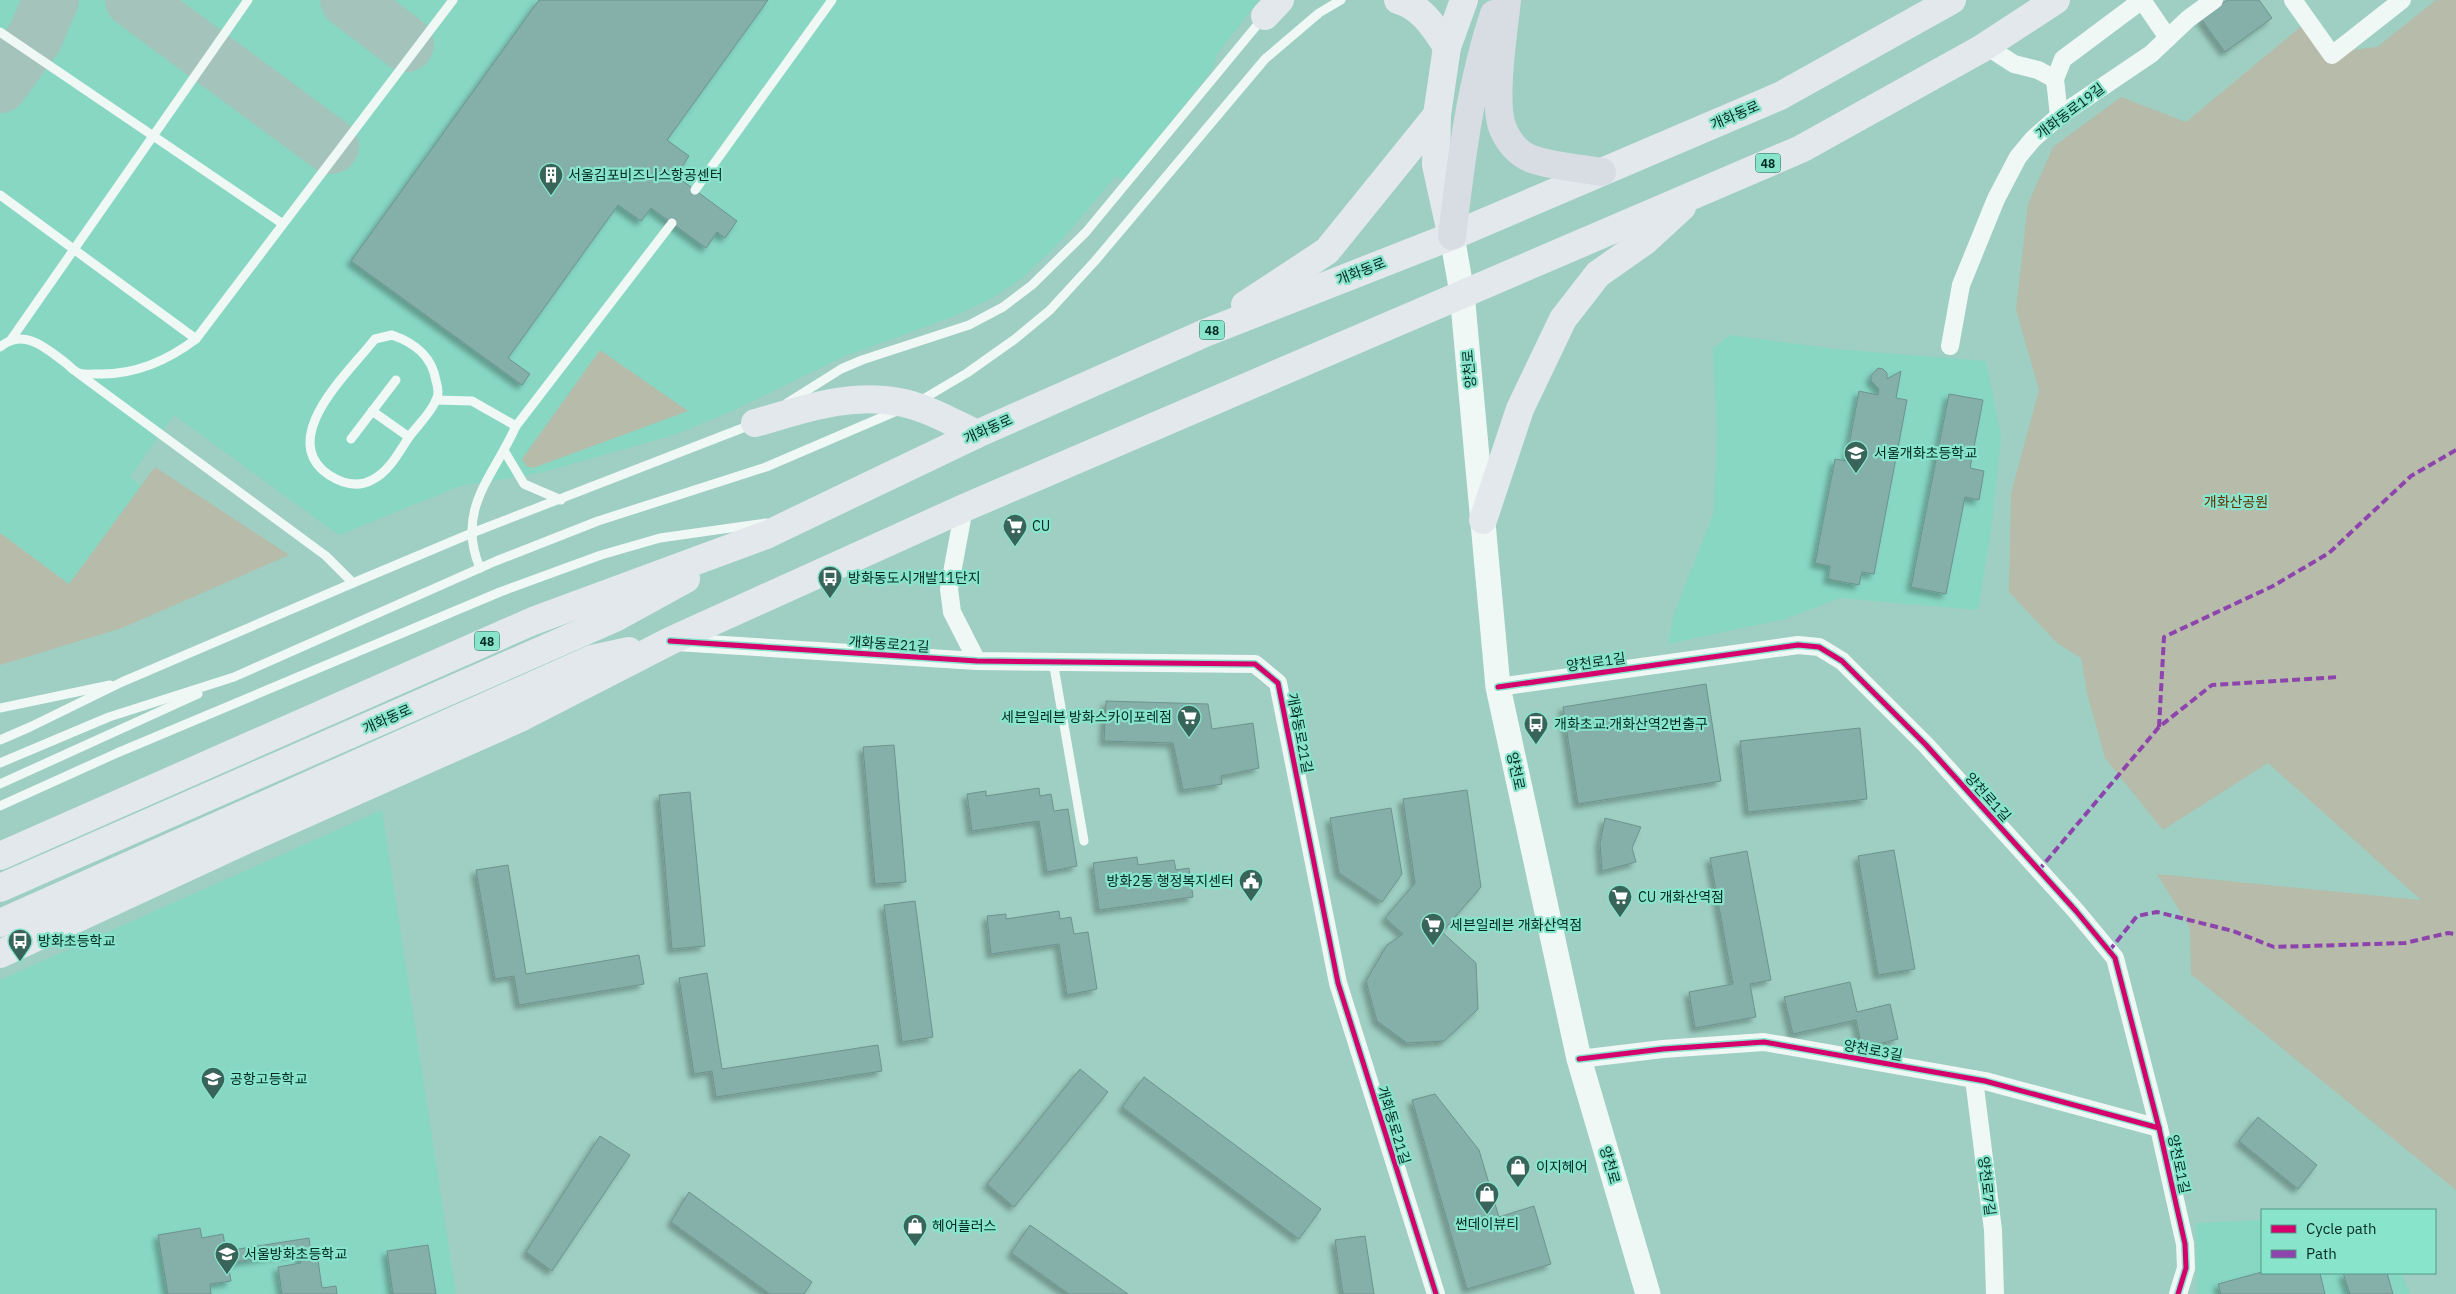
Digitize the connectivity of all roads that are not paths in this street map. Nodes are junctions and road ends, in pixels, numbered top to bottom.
1 (248, 0) edge
2 (832, 0) edge
3 (1341, 0) edge
4 (1398, 0) edge
5 (1464, 0) edge
6 (1499, 0) edge
7 (1507, 0) edge
8 (1952, 0) edge
9 (2056, 0) edge
10 (2142, 0) edge
11 (2214, 0) edge
12 (2293, 0) edge
13 (2402, 0) edge
14 (448, 2) edge
15 (1271, 5) edge
16 (0, 32) edge
17 (2168, 38) junction
18 (1986, 46) junction
19 (1448, 47) junction
20 (2055, 79) junction
21 (1437, 115) junction
22 (2060, 116) junction
23 (152, 136) junction
24 (1602, 172) junction
25 (695, 190) dead end
26 (1696, 194) junction
27 (0, 195) edge
28 (672, 223) dead end
29 (283, 224) junction
30 (1452, 236) junction
31 (74, 250) junction
32 (1462, 293) junction
33 (1205, 332) junction
34 (196, 339) junction
35 (10, 341) junction
36 (1950, 346) dead end
37 (0, 347) edge
38 (79, 374) junction
39 (396, 380) dead end
40 (436, 400) junction
41 (372, 411) junction
42 (755, 422) junction
43 (516, 426) junction
44 (977, 434) junction
45 (409, 437) junction
46 (351, 439) dead end
47 (505, 452) junction
48 (561, 500) junction
49 (964, 508) junction
50 (801, 518) junction
51 (1483, 520) junction
52 (472, 533) junction
53 (766, 535) junction
54 (480, 568) junction
55 (353, 583) junction
56 (670, 641) junction
57 (976, 660) junction
58 (1053, 661) junction
59 (234, 677) junction
60 (122, 682) junction
61 (1498, 687) junction
62 (0, 708) edge
63 (0, 740) edge
64 (0, 763) edge
65 (0, 784) edge
66 (0, 806) edge
67 (1084, 841) dead end
68 (0, 856) edge
69 (0, 888) edge
70 (0, 923) edge
71 (0, 954) edge
72 (1579, 1059) junction
73 (1974, 1079) junction
74 (2159, 1128) junction
75 (1436, 1294) edge
76 (1648, 1294) edge
77 (1996, 1294) edge
78 (2178, 1294) edge

1 - 23 lane
2 - 25 lane
3 - 54 lane
4 - 19 main road
5 - 19 main road
6 - 30 highway
7 - 24 highway
8 - 24 main road, 개화동로 / 48
9 - 18 main road, 개화동로 / 48
10 - 17 street
10 - 20 street
11 - 17 street, 개화동로19길
12 - 13 street
14 - 29 lane
15 - 42 lane
16 - 23 lane
17 - 22 street, 개화동로19길
18 - 20 street
18 - 26 main road, 개화동로 / 48
19 - 21 main road
20 - 22 street
21 - 30 main road
21 - 33 main road
22 - 36 street, 개화동로19길
23 - 29 lane
23 - 31 lane
24 - 30 main road, 개화동로 / 48
26 - 32 main road, 개화동로 / 48
26 - 51 main road
27 - 31 lane
28 - 43 lane
29 - 34 lane
30 - 32 main road, 양천로
30 - 33 main road, 개화동로 / 48
31 - 34 lane
31 - 35 lane
32 - 49 main road, 개화동로
32 - 51 main road, 양천로
33 - 44 main road, 개화동로 / 48
34 - 38 lane
35 - 37 lane
35 - 38 lane
38 - 55 lane
39 - 41 lane
40 - 43 lane
40 - 45 lane
40 - 45 lane
41 - 45 lane
41 - 46 lane
42 - 44 main road
42 - 48 lane
43 - 47 lane
44 - 50 main road, 개화동로 / 48
47 - 48 lane
47 - 52 lane
48 - 52 lane
49 - 56 main road, 개화동로
49 - 57 street
50 - 53 main road, 개화동로 / 48
50 - 66 lane
51 - 61 main road, 양천로
52 - 54 lane
52 - 55 lane
53 - 68 main road, 개화동로 / 48
53 - 69 main road, 개화동로
54 - 59 lane
55 - 60 lane
56 - 57 street, 개화동로21길
56 - 70 main road, 개화동로
56 - 71 main road, 개화동로
57 - 58 street, 개화동로21길
58 - 67 lane
58 - 75 street, 개화동로21길
59 - 64 lane
59 - 65 lane
60 - 62 lane
60 - 63 lane
61 - 72 main road, 양천로
61 - 74 street, 양천로1길
72 - 73 street, 양천로3길
72 - 76 main road, 양천로
73 - 74 street, 양천로3길
73 - 77 street, 양천로7길
74 - 78 street, 양천로1길

